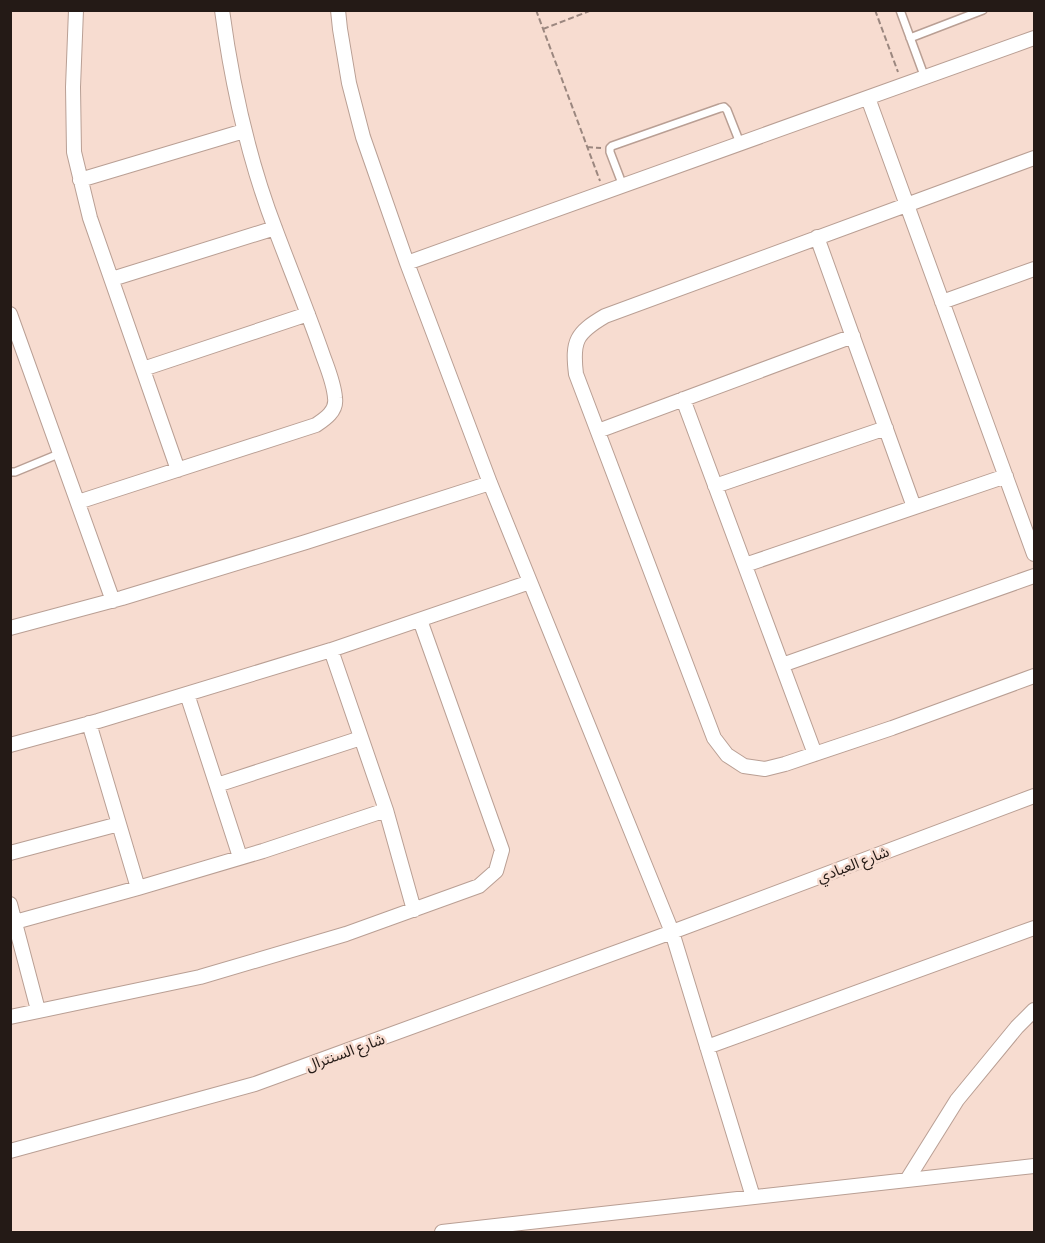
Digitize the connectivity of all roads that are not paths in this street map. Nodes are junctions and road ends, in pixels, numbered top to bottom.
1 (76, 10) edge
2 (210, 10) edge
3 (338, 10) edge
4 (900, 10) edge
5 (983, 10) edge
6 (222, 11) edge
7 (910, 38) junction
8 (1035, 38) edge
9 (925, 78) junction
10 (868, 98) junction
11 (244, 131) junction
12 (741, 144) junction
13 (1035, 158) edge
14 (80, 180) junction
15 (623, 186) junction
16 (907, 204) junction
17 (275, 228) junction
18 (817, 237) junction
19 (407, 263) junction
20 (1035, 269) edge
21 (112, 279) junction
22 (942, 302) junction
23 (10, 314) edge
24 (308, 314) junction
25 (853, 336) junction
26 (15, 342) edge
27 (143, 369) junction
28 (683, 399) junction
29 (886, 428) junction
30 (598, 431) junction
31 (61, 453) junction
32 (178, 470) junction
33 (10, 472) edge
34 (1006, 476) junction
35 (490, 483) junction
36 (715, 486) junction
37 (78, 502) junction
38 (914, 507) junction
39 (1035, 554) edge
40 (745, 565) junction
41 (1035, 576) edge
42 (530, 582) junction
43 (113, 601) junction
44 (420, 620) junction
45 (10, 628) edge
46 (331, 650) junction
47 (782, 665) junction
48 (1035, 676) edge
49 (187, 694) junction
50 (89, 723) junction
51 (361, 738) junction
52 (10, 745) edge
53 (815, 754) junction
54 (217, 784) junction
55 (1035, 796) edge
56 (386, 810) junction
57 (119, 824) junction
58 (10, 853) edge
59 (240, 857) junction
60 (138, 888) junction
61 (10, 904) edge
62 (414, 910) junction
63 (15, 922) junction
64 (1035, 928) edge
65 (672, 932) junction
66 (38, 1010) junction
67 (1035, 1010) edge
68 (10, 1017) edge
69 (707, 1047) junction
70 (10, 1151) edge
71 (1035, 1166) edge
72 (907, 1180) junction
73 (753, 1197) junction
74 (442, 1233) edge

1 - 14 street
2 - 6 street
3 - 19 street
4 - 7 lane
5 - 7 lane
6 - 11 street
7 - 9 lane
8 - 9 street
9 - 10 street
10 - 12 street
10 - 16 street
11 - 14 street
11 - 17 street
12 - 15 street
12 - 15 lane
13 - 16 street
14 - 21 street
15 - 19 street
16 - 18 street
16 - 22 street
17 - 21 street
17 - 24 street
18 - 25 street
18 - 30 street
19 - 35 street
20 - 22 street
21 - 27 street
22 - 34 street
23 - 26 street
24 - 27 street
24 - 32 street
25 - 28 street
25 - 29 street
26 - 31 street
27 - 32 street
28 - 30 street
28 - 36 street
29 - 36 street
29 - 38 street
30 - 53 street
31 - 33 lane
31 - 37 street
32 - 37 street
34 - 38 street
34 - 39 street
35 - 42 street
35 - 43 street
36 - 40 street
37 - 43 street
38 - 40 street
40 - 47 street
41 - 47 street
42 - 44 street
42 - 65 street
43 - 45 street
44 - 46 street
44 - 62 street
46 - 49 street
46 - 51 street
47 - 53 street
48 - 53 street
49 - 50 street
49 - 54 street
50 - 52 street
50 - 57 street
51 - 54 street
51 - 56 street
54 - 59 street
55 - 65 street, شارع العبادي
56 - 59 street
56 - 62 street
57 - 58 street
57 - 60 street
59 - 60 street
60 - 63 street
61 - 63 street
62 - 66 street
63 - 66 street
64 - 69 street
65 - 69 street
65 - 70 street, شارع السنترال
66 - 68 street
67 - 72 street
69 - 73 street
71 - 72 street
72 - 73 street
73 - 74 street

